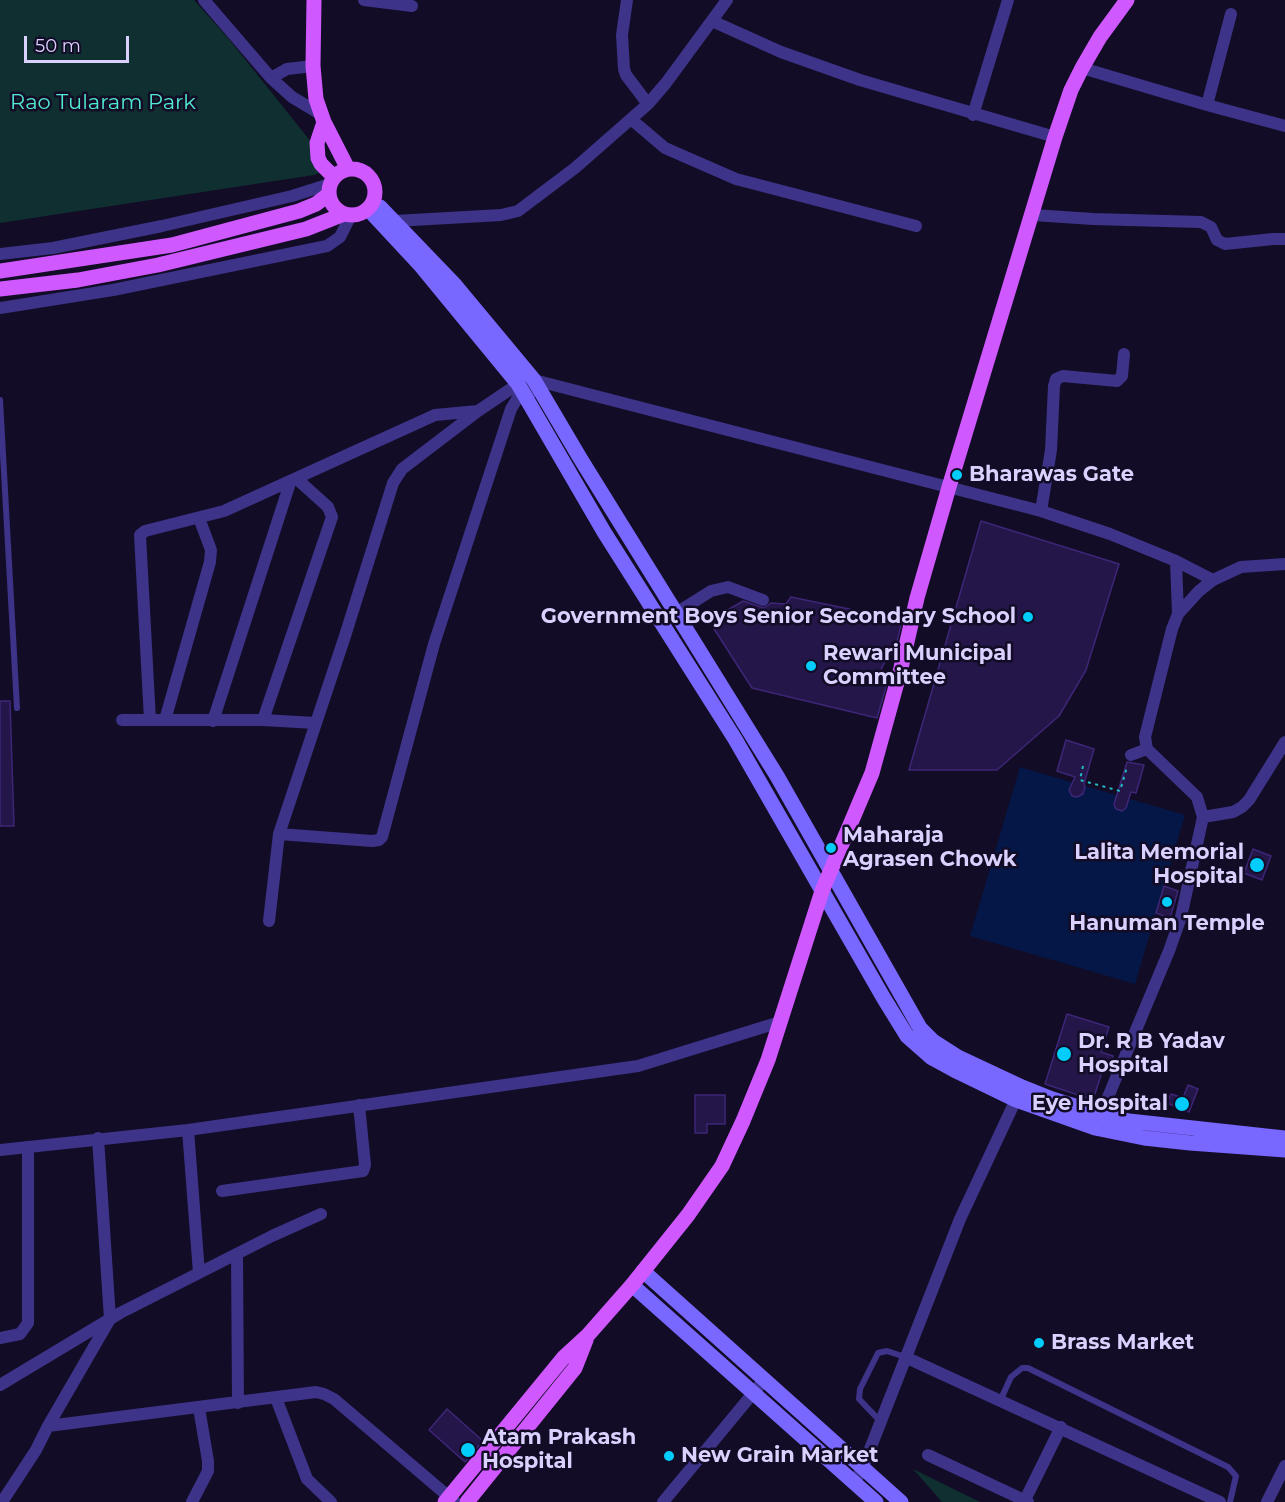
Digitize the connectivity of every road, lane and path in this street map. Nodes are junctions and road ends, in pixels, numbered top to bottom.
1 (204, 0) edge
2 (314, 0) edge
3 (364, 0) edge
4 (627, 0) edge
5 (727, 0) edge
6 (1008, 0) edge
7 (1127, 0) edge
8 (412, 6) dead end
9 (1231, 14) dead end
10 (712, 21) junction
11 (313, 66) junction
12 (1082, 68) junction
13 (271, 78) junction
14 (648, 104) junction
15 (1207, 105) junction
16 (973, 115) junction
17 (323, 118) junction
18 (632, 120) junction
19 (1285, 126) edge
20 (1055, 137) junction
21 (348, 169) junction
22 (331, 185) junction
23 (371, 205) junction
24 (348, 215) junction
25 (1033, 215) junction
26 (395, 221) junction
27 (916, 226) dead end
28 (1285, 239) edge
29 (0, 254) edge
30 (0, 272) edge
31 (0, 290) edge
32 (0, 308) edge
33 (1125, 354) dead end
34 (529, 387) junction
35 (0, 400) edge
36 (478, 411) junction
37 (294, 481) junction
38 (949, 487) junction
39 (1041, 512) junction
40 (199, 518) junction
41 (1176, 561) junction
42 (1285, 564) edge
43 (1213, 580) junction
44 (763, 600) dead end
45 (676, 613) junction
46 (1178, 614) junction
47 (17, 708) dead end
48 (122, 720) dead end
49 (150, 720) junction
50 (165, 720) junction
51 (263, 720) junction
52 (213, 721) junction
53 (315, 723) junction
54 (1285, 742) edge
55 (1147, 749) junction
56 (1131, 755) joint
57 (1083, 766) dead end
58 (1203, 817) junction
59 (279, 834) junction
60 (831, 870) junction
61 (822, 891) junction
62 (269, 921) dead end
63 (780, 1022) junction
64 (1019, 1093) junction
65 (359, 1105) junction
66 (1098, 1121) junction
67 (188, 1130) junction
68 (98, 1138) junction
69 (1285, 1138) edge
70 (28, 1147) junction
71 (0, 1150) edge
72 (1285, 1150) edge
73 (222, 1191) dead end
74 (321, 1214) dead end
75 (237, 1254) junction
76 (643, 1271) junction
77 (200, 1273) junction
78 (632, 1285) junction
79 (110, 1319) junction
80 (588, 1335) junction
81 (0, 1338) edge
82 (906, 1357) junction
83 (0, 1385) edge
84 (758, 1386) junction
85 (276, 1398) junction
86 (1000, 1401) junction
87 (238, 1403) junction
88 (199, 1408) junction
89 (880, 1421) junction
90 (48, 1426) junction
91 (1061, 1427) junction
92 (928, 1455) dead end
93 (1285, 1466) edge
94 (863, 1467) junction
95 (854, 1483) junction
96 (450, 1500) edge
97 (2, 1501) edge
98 (1027, 1501) edge
99 (192, 1502) edge
100 (330, 1502) edge
101 (467, 1502) edge
102 (663, 1502) edge
103 (876, 1502) edge
104 (902, 1502) edge
105 (1220, 1502) edge
106 (1230, 1502) edge
107 (1267, 1502) edge

1 - 13 street
2 - 11 main road
3 - 8 street
4 - 14 street
5 - 10 street
6 - 16 street
7 - 12 main road
9 - 15 street
10 - 14 street
10 - 16 street
11 - 13 street
11 - 17 main road
12 - 15 street
12 - 20 main road
13 - 17 street
14 - 18 street
15 - 19 street
16 - 20 street
17 - 21 main road
17 - 22 main road
18 - 26 street
18 - 27 street
20 - 25 main road
21 - 22 main road
21 - 23 main road
22 - 24 main road
22 - 29 street
22 - 30 main road
23 - 24 main road
23 - 26 main road
23 - 34 main road
24 - 31 main road
24 - 32 street
25 - 28 street
25 - 38 main road
26 - 34 main road
33 - 39 street
34 - 36 street
34 - 38 street
34 - 45 main road
34 - 59 street
34 - 61 main road
35 - 47 lane
36 - 37 street
36 - 53 street
37 - 40 street
37 - 51 street
37 - 52 street
38 - 39 street
38 - 60 main road
39 - 41 street
40 - 49 street
40 - 50 street
41 - 43 street
41 - 46 street
42 - 43 street
43 - 46 street
44 - 45 street
45 - 60 main road
46 - 55 street
48 - 49 street
49 - 50 street
50 - 52 street
51 - 52 street
51 - 53 street
53 - 59 street
54 - 58 street
55 - 56 street
55 - 58 street
56 - 57 path
58 - 66 street
59 - 62 street
60 - 61 main road
60 - 64 main road
61 - 63 main road
61 - 64 main road
63 - 65 street
63 - 76 main road
64 - 66 main road
64 - 82 street
65 - 67 street
65 - 73 street
66 - 69 main road
66 - 72 main road
67 - 68 street
67 - 77 street
68 - 70 street
68 - 79 street
70 - 71 street
70 - 81 street
74 - 75 street
75 - 77 street
75 - 87 street
76 - 78 main road
76 - 84 main road
77 - 79 street
78 - 80 main road
78 - 84 main road
79 - 83 street
79 - 90 street
80 - 96 main road
80 - 101 main road
82 - 86 street
82 - 89 street
82 - 89 lane
84 - 94 main road
84 - 95 main road
84 - 102 street
85 - 87 street
85 - 96 street
85 - 100 street
86 - 91 street
86 - 106 lane
87 - 88 street
88 - 90 street
88 - 99 street
89 - 94 street
90 - 97 street
91 - 98 street
91 - 105 street
92 - 98 street
93 - 107 street
94 - 95 street
94 - 104 main road
95 - 103 main road

